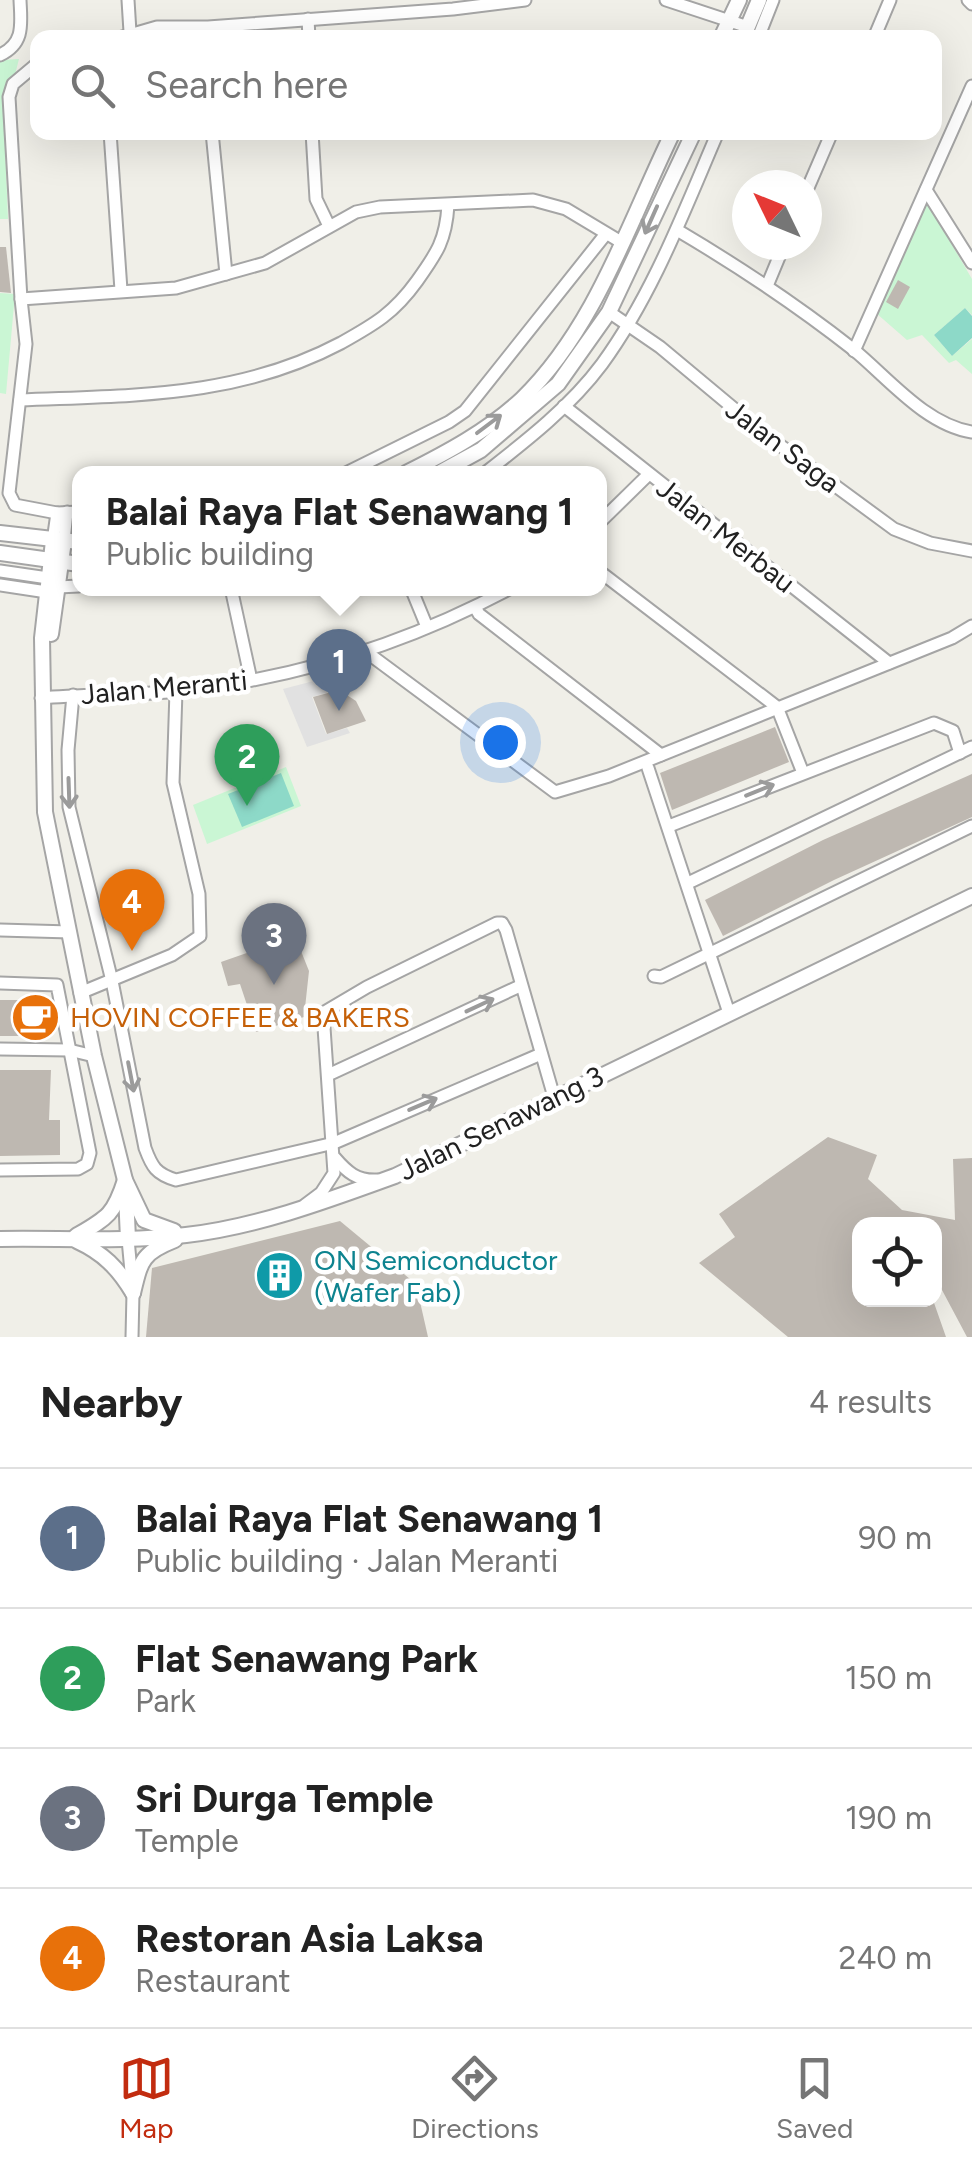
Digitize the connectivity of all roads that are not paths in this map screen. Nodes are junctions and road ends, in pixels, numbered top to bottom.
1 (20, 0) edge
2 (128, 0) edge
3 (513, 0) edge
4 (526, 0) edge
5 (666, 0) edge
6 (739, 0) edge
7 (759, 0) edge
8 (774, 0) edge
9 (890, 0) edge
10 (706, 6) edge
11 (308, 20) junction
12 (729, 21) junction
13 (125, 30) edge
14 (145, 30) edge
15 (188, 30) edge
16 (225, 30) edge
17 (309, 30) edge
18 (725, 30) edge
19 (743, 30) edge
20 (750, 30) edge
21 (752, 30) edge
22 (877, 30) edge
23 (0, 55) edge
24 (30, 70) edge
25 (972, 86) edge
26 (111, 140) edge
27 (213, 140) edge
28 (312, 140) edge
29 (670, 140) edge
30 (690, 140) edge
31 (715, 140) edge
32 (829, 140) edge
33 (816, 170) edge
34 (926, 190) junction
35 (448, 206) junction
36 (329, 226) junction
37 (676, 230) junction
38 (606, 235) junction
39 (621, 242) junction
40 (778, 260) edge
41 (972, 263) edge
42 (226, 274) junction
43 (767, 286) junction
44 (121, 290) junction
45 (21, 299) junction
46 (610, 312) junction
47 (628, 324) junction
48 (854, 351) junction
49 (20, 400) junction
50 (564, 406) junction
51 (972, 432) edge
52 (362, 466) edge
53 (421, 466) edge
54 (452, 466) edge
55 (494, 466) edge
56 (649, 474) junction
57 (68, 512) edge
58 (607, 515) edge
59 (0, 532) edge
60 (65, 541) edge
61 (972, 551) edge
62 (0, 553) edge
63 (26, 557) junction
64 (56, 562) junction
65 (72, 563) edge
66 (0, 570) edge
67 (16, 573) junction
68 (607, 577) edge
69 (0, 585) edge
70 (51, 585) junction
71 (72, 586) edge
72 (233, 596) edge
73 (413, 596) edge
74 (496, 596) edge
75 (475, 607) junction
76 (972, 626) edge
77 (427, 627) junction
78 (365, 651) junction
79 (888, 664) junction
80 (251, 680) junction
81 (176, 691) junction
82 (73, 696) junction
83 (41, 698) junction
84 (777, 707) junction
85 (966, 750) edge
86 (661, 755) junction
87 (648, 768) dead end
88 (803, 773) junction
89 (669, 826) junction
90 (972, 826) edge
91 (688, 883) junction
92 (972, 896) edge
93 (0, 930) edge
94 (70, 932) junction
95 (708, 954) junction
96 (654, 976) dead end
97 (112, 981) junction
98 (0, 984) edge
99 (520, 986) junction
100 (80, 993) junction
101 (729, 1013) junction
102 (0, 1049) edge
103 (69, 1050) junction
104 (541, 1054) junction
105 (94, 1056) junction
106 (328, 1075) junction
107 (554, 1097) junction
108 (334, 1143) junction
109 (335, 1158) junction
110 (0, 1170) edge
111 (125, 1180) junction
112 (384, 1180) junction
113 (301, 1207) junction
114 (190, 1235) junction
115 (71, 1238) junction
116 (128, 1238) junction
117 (0, 1239) edge
118 (134, 1293) junction
119 (132, 1337) edge

1 - 23 street
2 - 13 street
3 - 4 street
3 - 11 street
5 - 10 street
6 - 12 street
7 - 20 street
8 - 21 street
9 - 22 street
10 - 12 street
11 - 16 street
11 - 17 street
12 - 18 street
12 - 19 street
14 - 15 street
24 - 45 street
25 - 34 street
26 - 44 street
27 - 42 street
28 - 36 street
29 - 39 street
30 -> 46 street
31 - 37 street
32 - 33 street
34 - 41 street
34 - 48 street
35 - 36 street
35 - 38 street
35 - 49 street
36 - 42 street
37 - 43 street
37 - 47 street
38 - 39 street
38 - 52 street
53 -> 39 street
40 - 43 street
42 - 44 street
43 - 48 street
44 - 45 street
45 - 49 street
46 - 47 street, Jalan Saga
46 - 54 street
47 - 50 street
47 - 61 street, Jalan Saga
48 - 51 street
49 - 57 street
50 - 55 street
50 - 56 street, Jalan Merbau
56 - 58 street
56 - 79 street, Jalan Merbau
57 - 60 street
59 - 60 street
60 - 64 street
62 - 63 street
63 - 64 street
63 - 67 street
64 - 65 street
64 - 70 street
66 - 67 street
67 - 70 street
68 - 84 street
69 - 70 street
70 - 71 street
70 - 83 street
72 - 80 street
73 - 77 street
74 - 75 street, Jalan Meranti
75 - 77 street, Jalan Meranti
75 - 86 street
76 - 79 street
77 - 78 street, Jalan Meranti
78 - 80 street, Jalan Meranti
78 - 86 street
79 - 84 street
80 - 81 street, Jalan Meranti
81 - 82 street, Jalan Meranti
81 - 97 street
82 - 83 street, Jalan Meranti
82 -> 97 street
83 - 94 street
84 - 86 street
84 - 88 street
85 - 88 street
85 - 91 street
87 - 89 street
89 -> 88 street
89 - 91 street
90 - 95 street
91 - 95 street
92 - 101 street, Jalan Senawang 3
93 - 94 street
94 - 100 street
95 - 96 street
95 - 101 street
97 - 100 street
97 -> 108 street
98 - 103 street
99 - 104 street
106 -> 99 street
99 - 106 street
100 - 105 street
101 - 107 street, Jalan Senawang 3
102 - 103 street
103 - 105 street
103 - 110 street
104 - 107 street
108 -> 104 street
105 - 111 street
106 - 108 street
107 - 112 street, Jalan Senawang 3
108 - 109 street
109 - 112 street
109 - 113 street
111 - 114 street
111 - 115 street
111 - 116 street
112 - 113 street, Jalan Senawang 3
113 - 114 street, Jalan Senawang 3
114 - 116 street, Jalan Senawang 3
114 - 118 street
115 - 116 street, Jalan Senawang 3
115 - 117 street, Jalan Senawang 3
115 - 118 street
116 - 118 street
118 - 119 street

